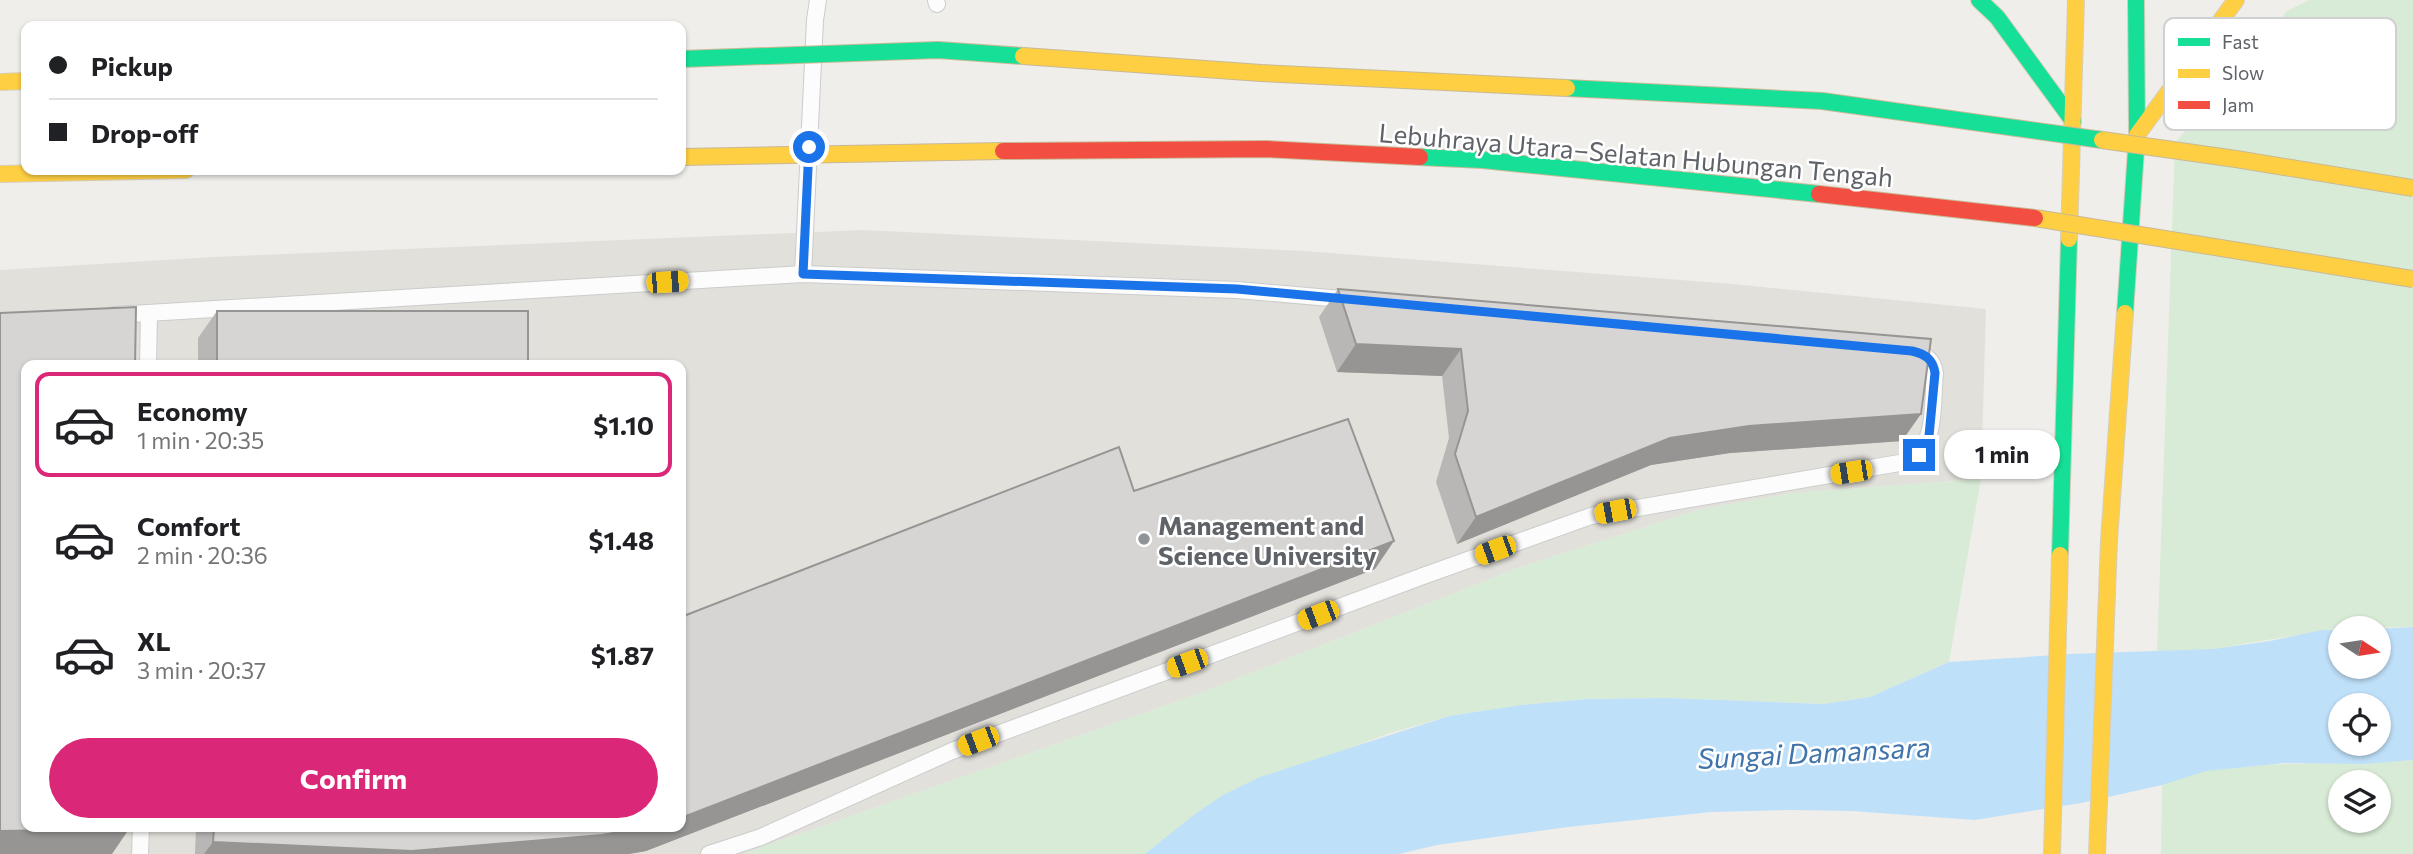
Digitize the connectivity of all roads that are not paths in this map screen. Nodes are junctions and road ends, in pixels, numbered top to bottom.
1 (818, 0) edge
2 (1979, 0) edge
3 (2076, 0) edge
4 (2136, 0) edge
5 (2236, 0) edge
6 (2223, 18) edge
7 (686, 59) edge
8 (21, 81) edge
9 (0, 82) edge
10 (2164, 98) edge
11 (2073, 121) junction
12 (2137, 135) junction
13 (686, 157) edge
14 (0, 174) edge
15 (21, 174) edge
16 (2413, 188) edge
17 (803, 274) junction
18 (2413, 279) edge
19 (1375, 302) edge
20 (149, 313) junction
21 (95, 316) edge
22 (1898, 350) edge
23 (148, 360) edge
24 (141, 832) edge
25 (140, 854) edge
26 (709, 854) edge
27 (2052, 854) edge
28 (2097, 854) edge

1 - 17 lane
2 - 11 main road
3 - 11 main road
4 - 12 main road
5 - 6 main road
7 - 16 main road, Lebuhraya Utara–Selatan Hubungan Tengah, bridge
8 - 9 main road
10 - 12 main road
11 - 27 main road
12 - 28 main road
13 - 18 main road, Lebuhraya Utara–Selatan Hubungan Tengah, bridge
14 - 15 main road
17 - 19 lane
17 - 20 lane
20 - 21 lane
20 - 23 lane
22 - 26 lane
24 - 25 lane

